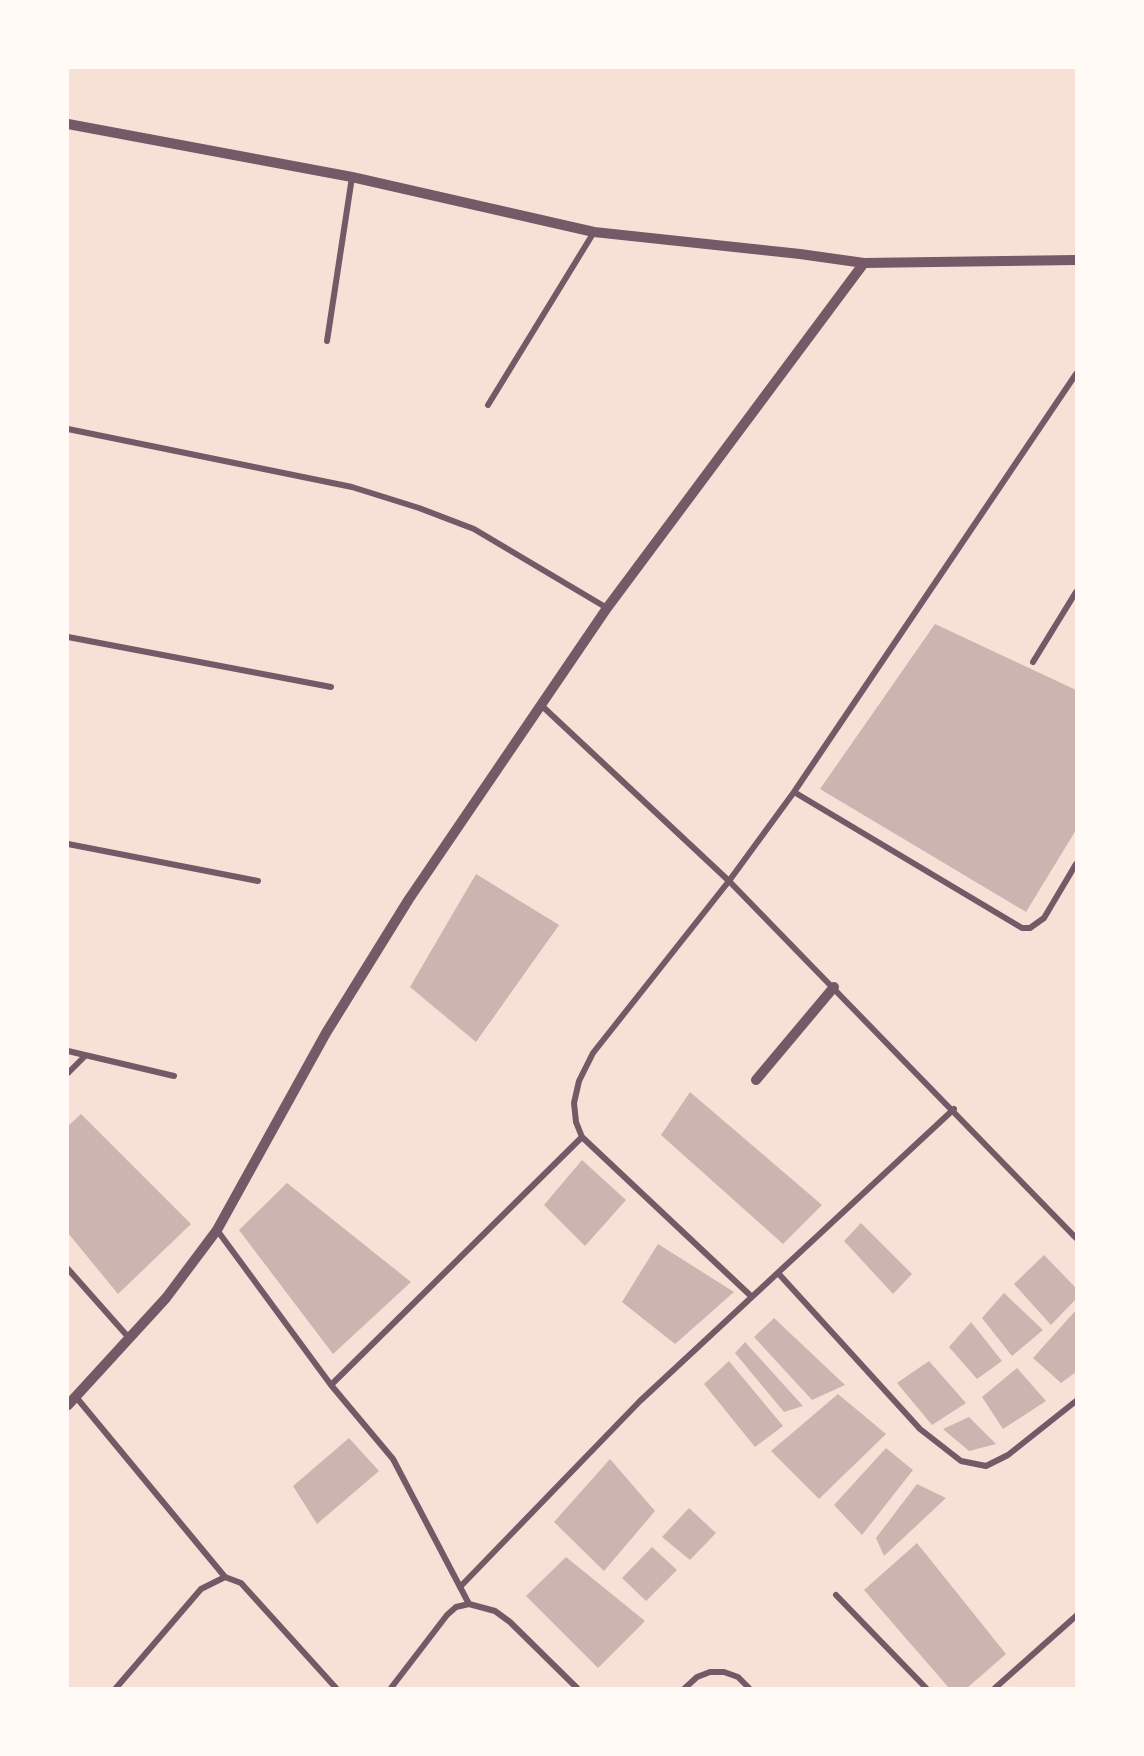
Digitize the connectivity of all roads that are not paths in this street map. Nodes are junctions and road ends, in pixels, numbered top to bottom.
1 (68, 123) edge
2 (352, 177) junction
3 (594, 232) junction
4 (1077, 260) edge
5 (864, 263) junction
6 (327, 341) dead end
7 (1077, 374) edge
8 (488, 405) dead end
9 (68, 429) edge
10 (1077, 592) edge
11 (607, 608) junction
12 (68, 637) edge
13 (1033, 662) dead end
14 (331, 687) dead end
15 (541, 705) junction
16 (794, 792) junction
17 (68, 844) edge
18 (1077, 864) edge
19 (258, 881) dead end
20 (729, 881) junction
21 (834, 987) junction
22 (68, 1052) edge
23 (85, 1056) junction
24 (68, 1073) edge
25 (174, 1076) dead end
26 (756, 1080) dead end
27 (954, 1109) junction
28 (582, 1137) junction
29 (217, 1230) junction
30 (1077, 1238) edge
31 (68, 1269) edge
32 (778, 1273) junction
33 (752, 1297) junction
34 (130, 1339) junction
35 (331, 1385) junction
36 (72, 1401) edge
37 (1077, 1401) edge
38 (225, 1576) junction
39 (460, 1587) junction
40 (836, 1595) dead end
41 (469, 1604) junction
42 (1077, 1616) edge
43 (116, 1689) edge
44 (336, 1689) edge
45 (391, 1689) edge
46 (577, 1689) edge
47 (685, 1689) edge
48 (749, 1689) edge
49 (926, 1689) edge
50 (995, 1689) edge

1 - 2 street
2 - 3 street
2 - 6 street
3 - 5 street
3 - 8 street
4 - 5 street
5 - 11 street
7 - 16 street
9 - 11 street
10 - 13 street
11 - 15 street
12 - 14 street
15 - 20 street
15 - 29 street
16 - 18 street
16 - 20 street
17 - 19 street
20 - 21 street
20 - 28 street
21 - 26 street
21 - 27 street
22 - 23 street
23 - 24 street
23 - 25 street
27 - 30 street
27 - 32 street
28 - 33 street
28 - 35 street
29 - 34 street
29 - 35 street
31 - 34 street
32 - 33 street
32 - 37 street
33 - 39 street
34 - 36 street
35 - 39 street
36 - 38 street
38 - 43 street
38 - 44 street
39 - 41 street
40 - 49 street
41 - 45 street
41 - 46 street
42 - 50 street
47 - 48 street

